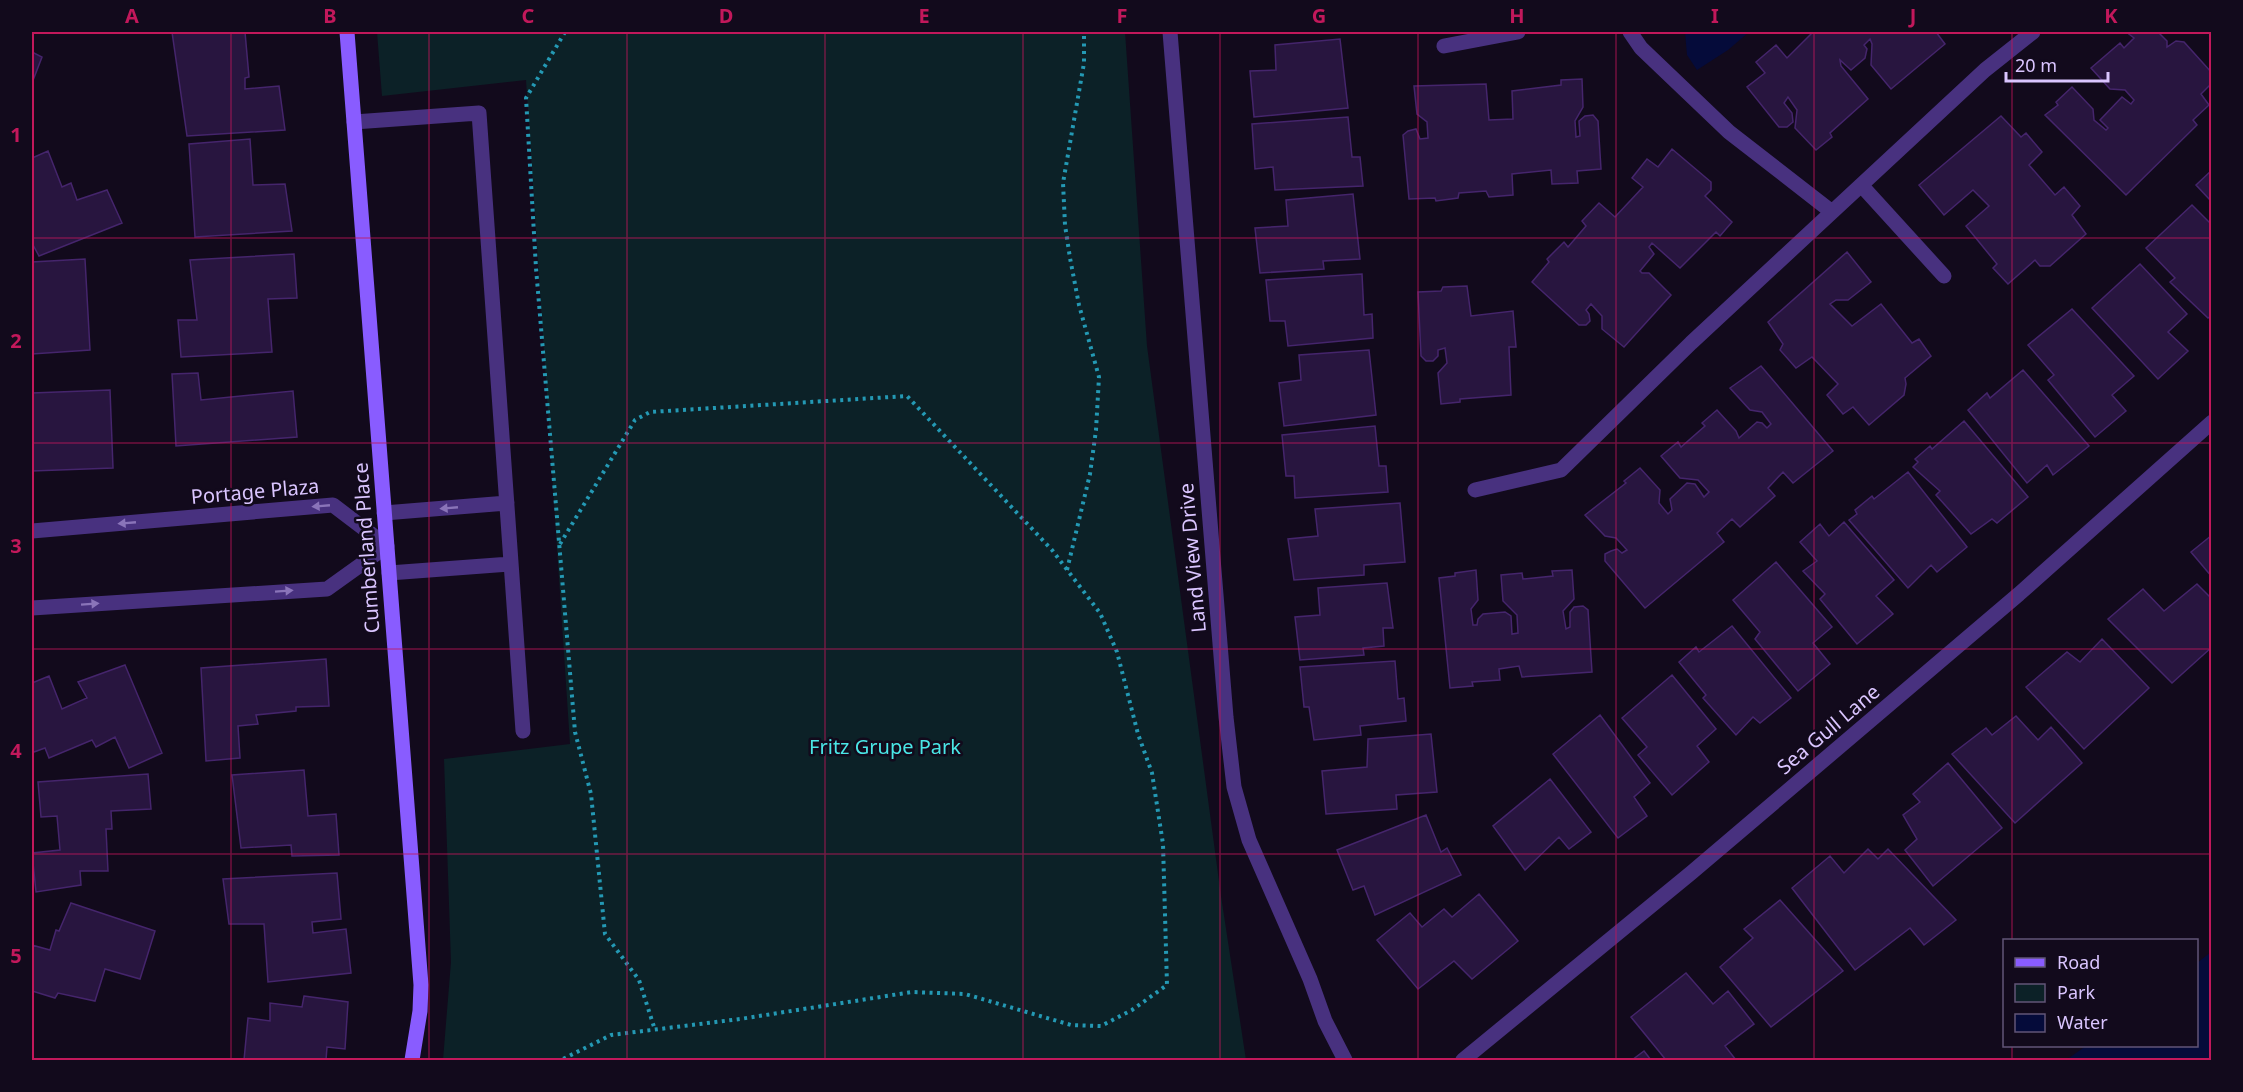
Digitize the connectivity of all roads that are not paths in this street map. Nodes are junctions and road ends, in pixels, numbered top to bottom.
1 (347, 32) edge
2 (1170, 32) edge
3 (1518, 32) edge
4 (1630, 32) edge
5 (2033, 32) edge
6 (1444, 46) dead end
7 (354, 122) junction
8 (1862, 186) junction
9 (1832, 212) junction
10 (1944, 276) dead end
11 (2211, 422) edge
12 (1475, 490) dead end
13 (507, 503) junction
14 (384, 513) junction
15 (32, 531) edge
16 (387, 546) junction
17 (511, 564) junction
18 (389, 573) junction
19 (32, 608) edge
20 (523, 731) dead end
21 (412, 1060) edge
22 (1345, 1060) edge
23 (1464, 1060) edge

1 - 7 street, Cumberland Place
2 - 22 street, Land View Drive
3 - 6 street
4 - 9 street
5 - 8 street
7 - 13 street
7 - 14 street, Cumberland Place
8 - 9 street
8 - 10 street
9 - 12 street
11 - 23 street, Sea Gull Lane
13 -> 14 street
13 - 17 street
14 - 16 street, Cumberland Place
16 -> 15 street, Portage Plaza
16 - 18 street, Cumberland Place
19 -> 16 street
17 - 18 street
17 - 20 street
18 - 21 street, Cumberland Place

